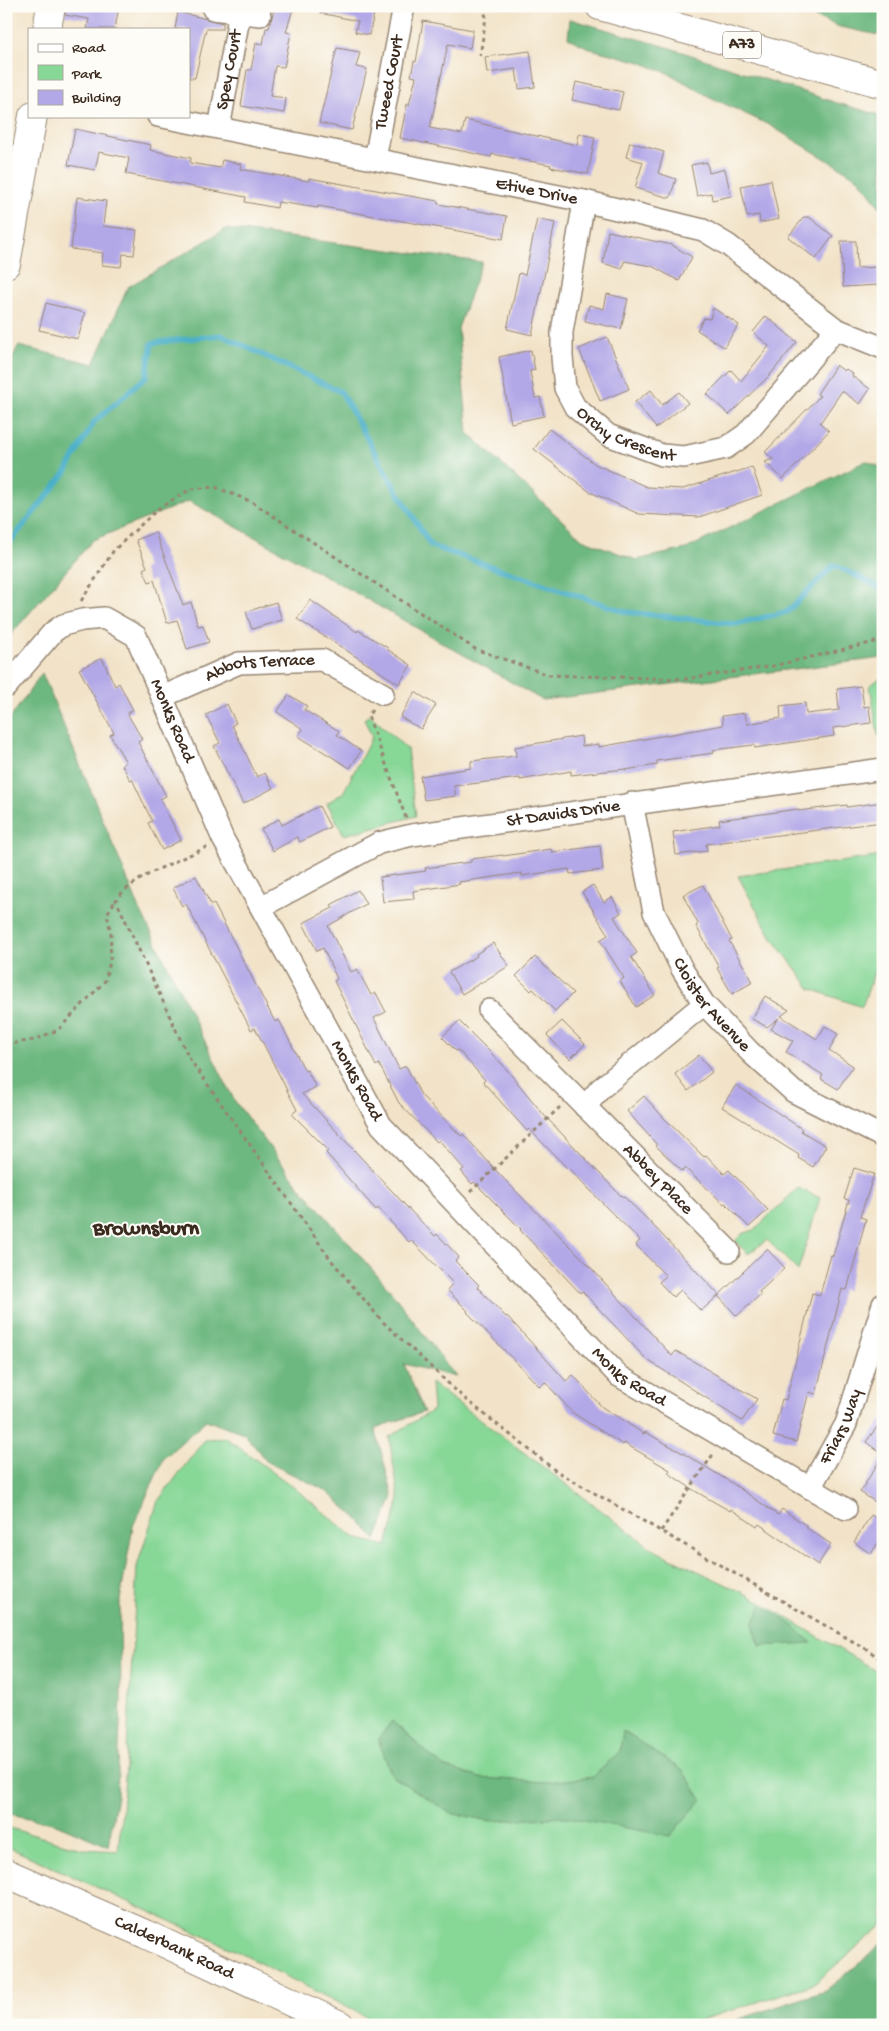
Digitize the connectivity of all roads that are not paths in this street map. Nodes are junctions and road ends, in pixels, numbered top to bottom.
1 (50, 6) edge
2 (404, 6) edge
3 (600, 6) edge
4 (213, 8) dead end
5 (47, 28) edge
6 (883, 84) edge
7 (33, 118) edge
8 (168, 118) edge
9 (220, 128) junction
10 (375, 159) junction
11 (584, 201) junction
12 (8, 247) edge
13 (836, 329) junction
14 (883, 348) edge
15 (6, 687) edge
16 (383, 694) road end
17 (162, 697) junction
18 (883, 769) edge
19 (632, 803) junction
20 (261, 907) junction
21 (704, 1004) junction
22 (488, 1010) dead end
23 (579, 1101) junction
24 (883, 1137) edge
25 (729, 1252) dead end
26 (883, 1304) edge
27 (810, 1488) junction
28 (846, 1509) dead end
29 (6, 1873) edge
30 (340, 2025) edge

1 - 5 main road
2 - 10 street, Tweed Court
3 - 6 main road, A73
4 - 9 street, Spey Court
7 - 12 main road
8 - 9 street, Etive Drive
9 - 10 street, Etive Drive
10 - 11 street, Etive Drive
11 - 13 street, Etive Drive
11 - 13 street, Orchy Crescent
13 - 14 street, Etive Drive
15 - 17 street, Monks Road
16 - 17 street, Abbots Terrace
17 - 20 street, Monks Road
18 - 19 street, St Davids Drive
19 - 20 street, St Davids Drive
19 - 21 street, Cloister Avenue
20 - 27 street, Monks Road
21 - 23 street
21 - 24 street, Cloister Avenue
22 - 23 street, Abbey Place
23 - 25 street, Abbey Place
26 - 27 street, Friars Way
27 - 28 street, Monks Road
29 - 30 main road, Calderbank Road

